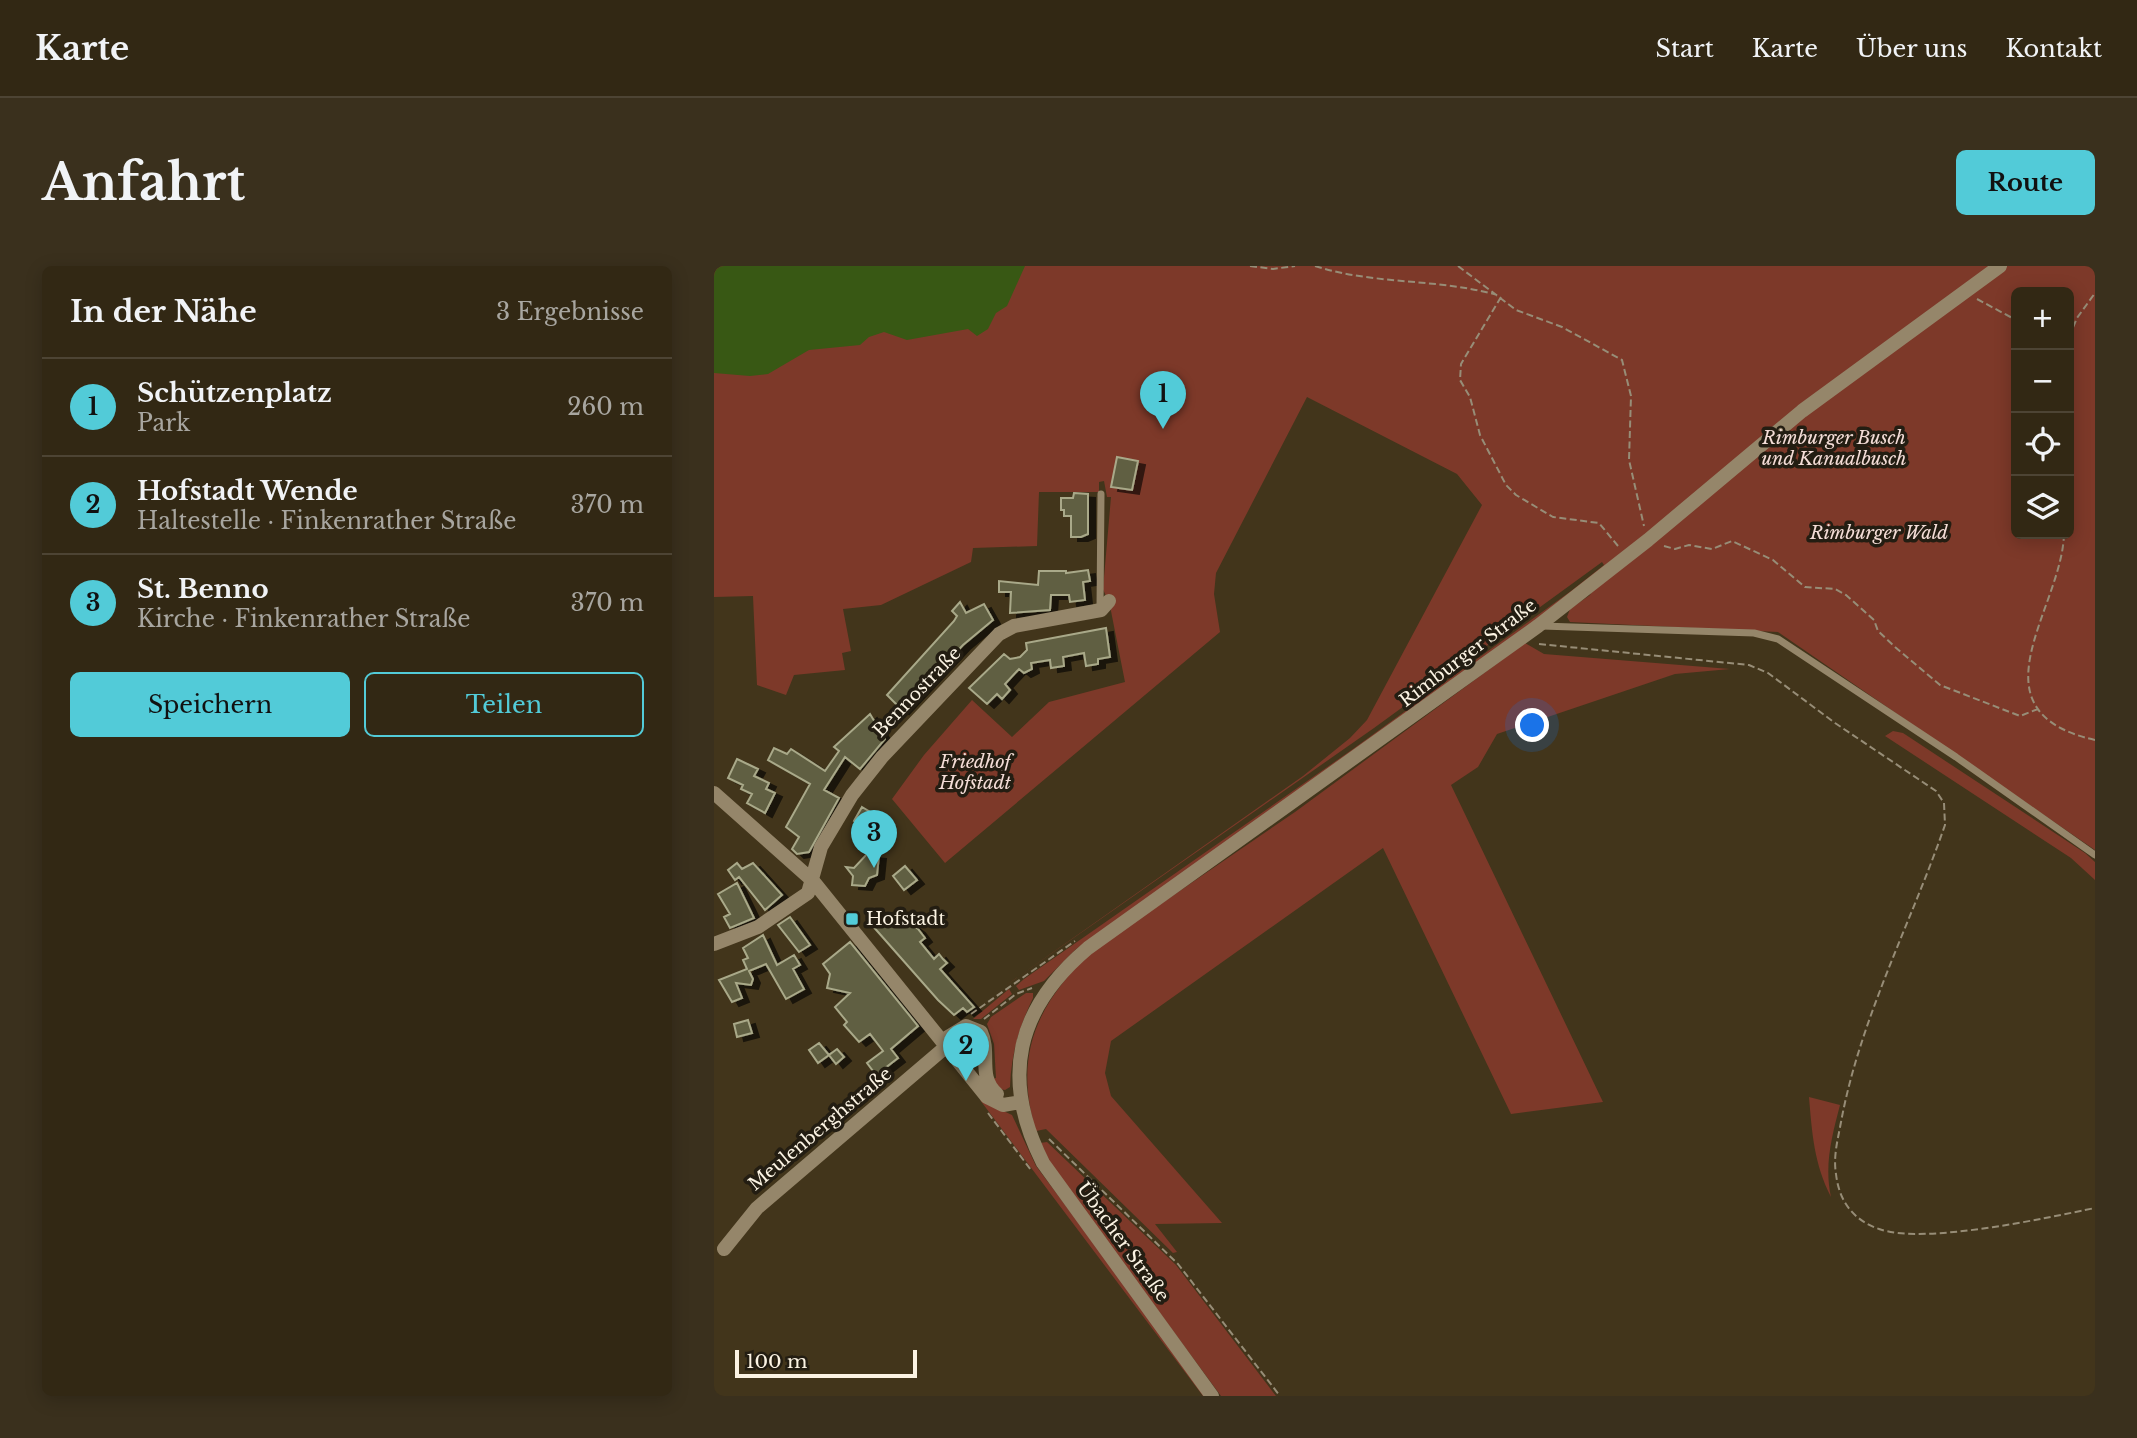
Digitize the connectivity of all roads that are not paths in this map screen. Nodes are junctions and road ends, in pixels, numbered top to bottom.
1 (2000, 266) edge
2 (1101, 494) dead end
3 (1105, 606) joint
4 (1533, 630) junction
5 (714, 793) edge
6 (2095, 855) edge
7 (813, 881) junction
8 (714, 944) edge
9 (945, 1042) junction
10 (984, 1053) junction
11 (959, 1060) junction
12 (1021, 1102) junction
13 (724, 1249) dead end
14 (1213, 1396) edge

1 - 4 street, Rimburger Straße
2 - 3 lane
3 - 7 street, Bennostraße
4 - 6 lane
4 - 12 street, Rimburger Straße
5 - 7 street
7 - 8 street
7 - 9 street
9 - 10 street
9 - 11 street
9 - 13 street, Meulenberghstraße
10 - 11 street
10 - 12 street
11 - 12 street
12 - 14 street, Übacher Straße

